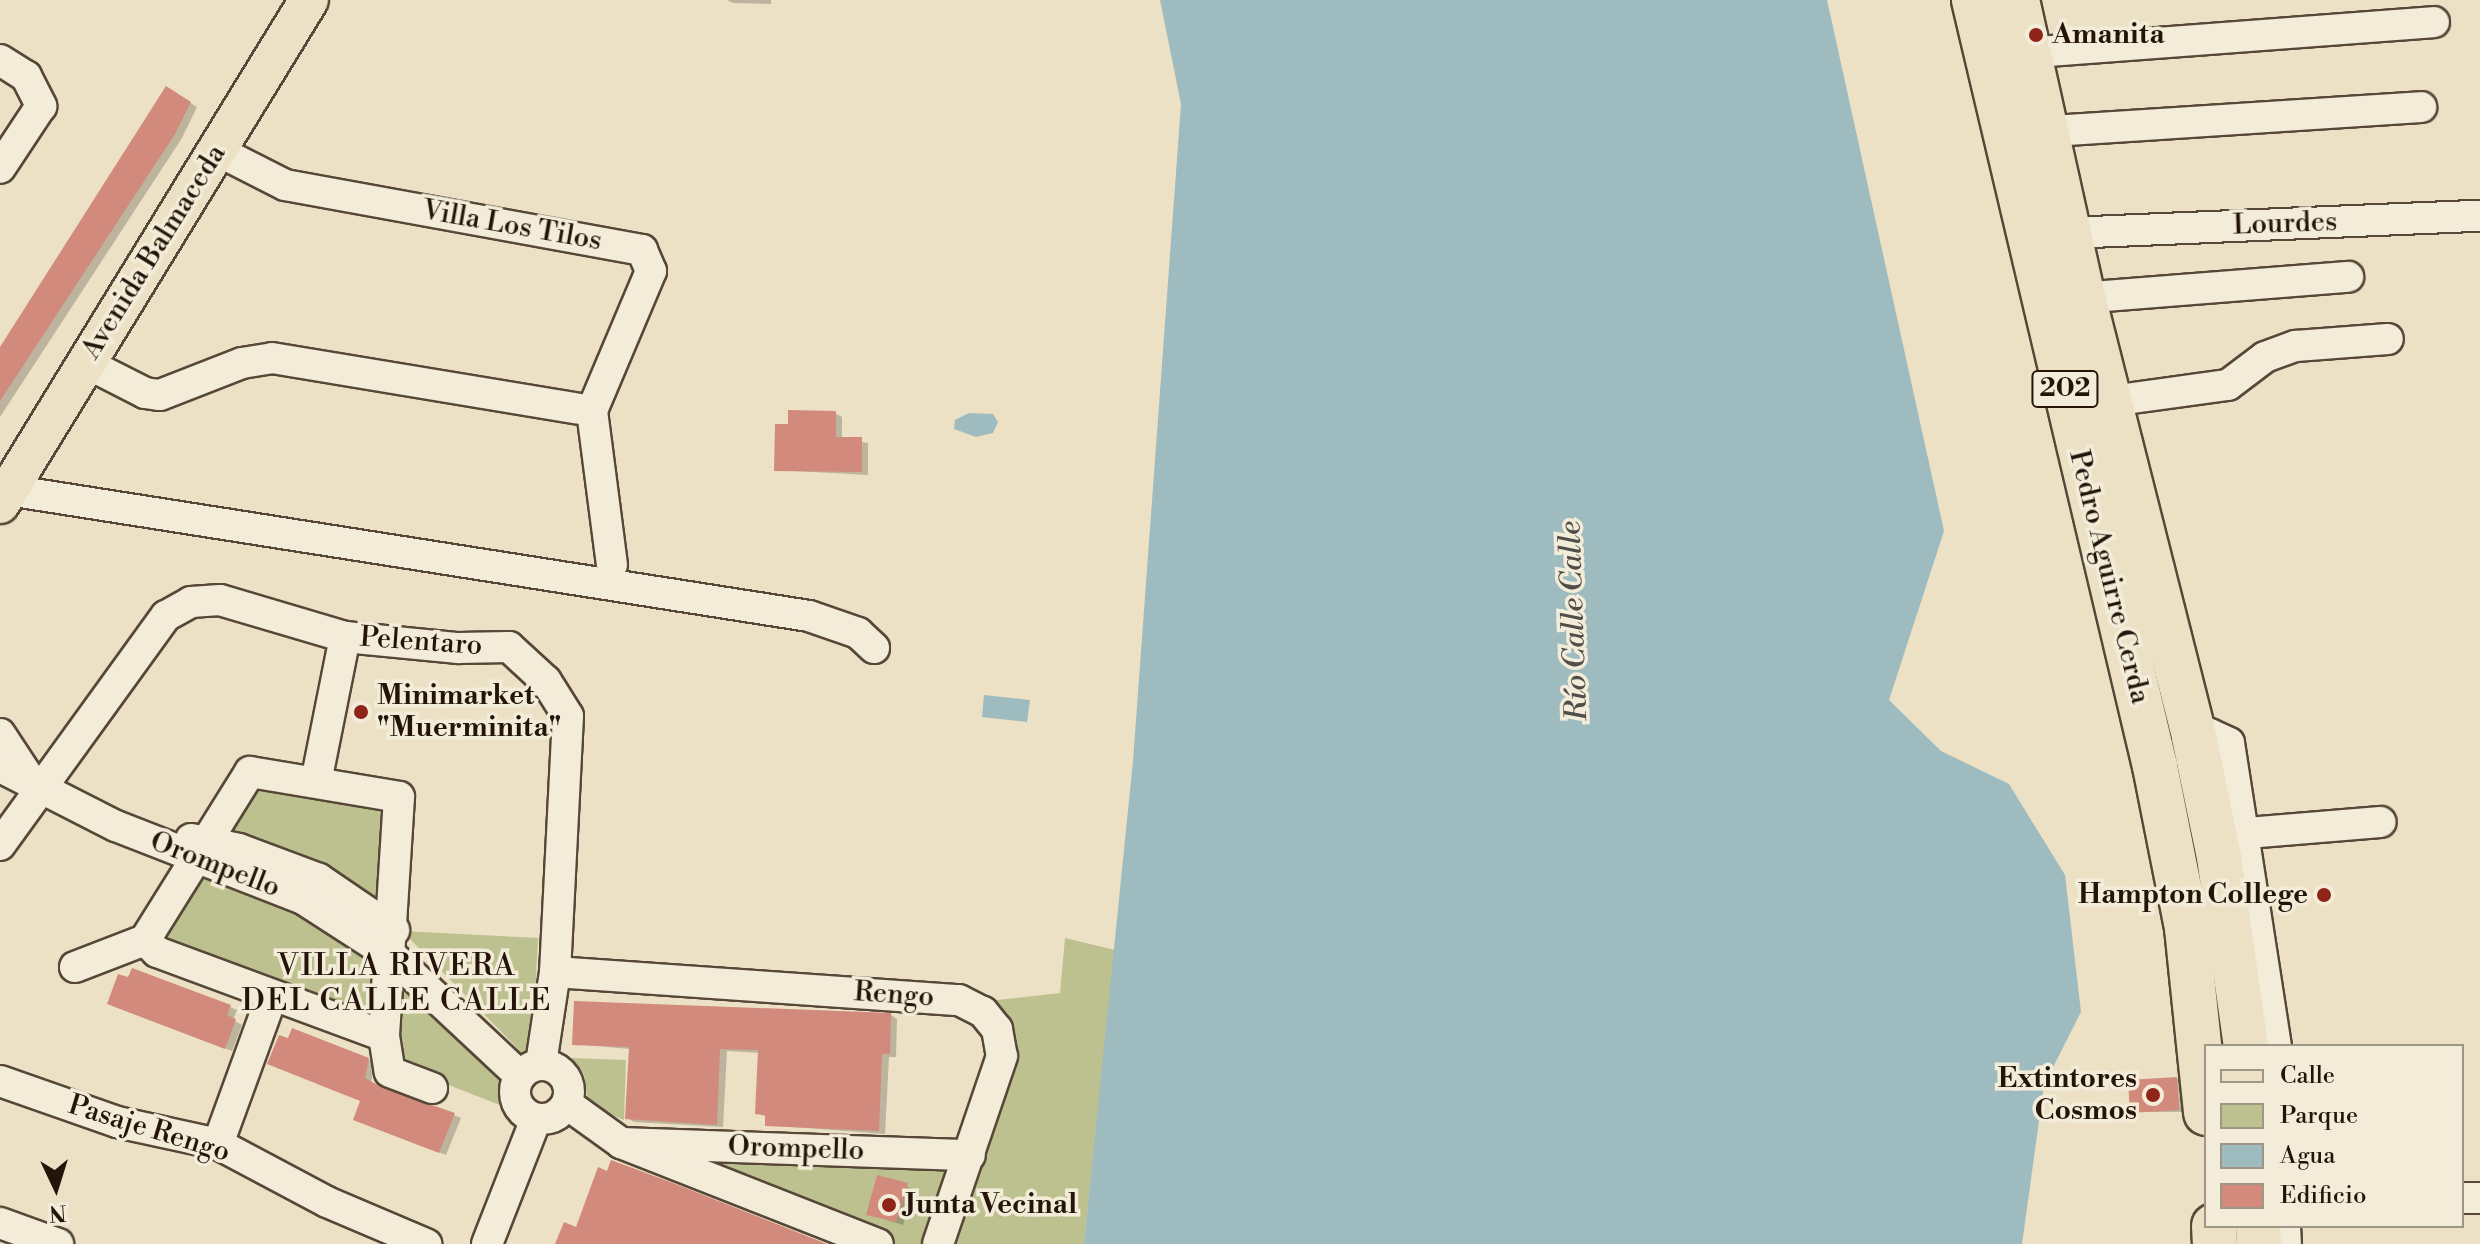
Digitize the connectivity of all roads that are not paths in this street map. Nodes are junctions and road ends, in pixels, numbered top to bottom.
1 (309, 0) edge
2 (1974, 0) edge
3 (2017, 0) edge
4 (2040, 0) edge
5 (2434, 22) dead end
6 (2050, 51) junction
7 (0, 60) edge
8 (2421, 107) dead end
9 (2067, 130) junction
10 (216, 150) junction
11 (0, 168) edge
12 (2480, 216) edge
13 (2091, 232) junction
14 (2348, 277) dead end
15 (2094, 299) junction
16 (2388, 339) dead end
17 (86, 363) junction
18 (2111, 401) junction
19 (592, 411) junction
20 (4, 497) edge
21 (612, 565) dead end
22 (345, 637) junction
23 (874, 648) dead end
24 (0, 734) edge
25 (2194, 737) junction
26 (0, 767) edge
27 (316, 782) junction
28 (36, 789) junction
29 (2381, 822) dead end
30 (2247, 833) junction
31 (0, 845) edge
32 (200, 850) junction
33 (145, 940) junction
34 (393, 944) junction
35 (75, 967) dead end
36 (555, 972) junction
37 (271, 998) junction
38 (384, 1036) junction
39 (2246, 1044) edge
40 (2276, 1044) edge
41 (530, 1070) junction
42 (0, 1081) edge
43 (432, 1088) dead end
44 (2204, 1094) edge
45 (567, 1104) junction
46 (536, 1119) junction
47 (621, 1143) junction
48 (218, 1144) junction
49 (970, 1155) junction
50 (0, 1223) edge
51 (58, 1244) edge
52 (426, 1244) edge
53 (487, 1244) edge
54 (878, 1244) edge
55 (938, 1244) edge

1 - 10 main road, Avenida Balmaceda
2 - 44 highway, Pedro Aguirre Cerda / 202
3 - 15 highway, Pedro Aguirre Cerda / 202
4 - 6 street
5 - 6 street
6 - 9 street
7 - 11 street
8 - 9 street
9 - 13 street
10 - 17 main road, Avenida Balmaceda
10 - 19 street, Villa Los Tilos
12 - 13 street, Lourdes
13 - 15 street
14 - 15 street
15 - 18 highway, Pedro Aguirre Cerda / 202
16 - 18 street
17 - 19 street
17 - 20 main road, Avenida Balmaceda
18 - 25 highway, Pedro Aguirre Cerda / 202
19 - 21 street
20 - 23 street
22 - 27 street
22 - 28 street, Pelentaro
22 - 36 street, Pelentaro
24 - 28 street
25 - 30 street
25 - 39 highway, Pedro Aguirre Cerda / 202
26 - 28 street, Orompello
27 - 32 street, Orompello
27 - 34 street, Orompello
28 - 31 street
28 - 32 street, Orompello
29 - 30 street
30 - 40 street
32 - 33 street
32 - 34 street, Orompello
33 - 35 street
33 - 37 street
34 - 38 street
34 - 41 street, Orompello
36 - 41 street, Pelentaro
36 - 49 street, Rengo
37 - 38 street
37 - 48 street
38 - 43 street
41 - 45 street, Orompello
41 - 46 street
42 - 48 street, Pasaje Rengo
45 - 46 street
45 - 47 street, Orompello
46 - 53 street
47 - 49 street, Orompello
47 - 54 street, Orompello
48 - 52 street, Pasaje Rengo
49 - 55 street, Rengo
50 - 51 street

